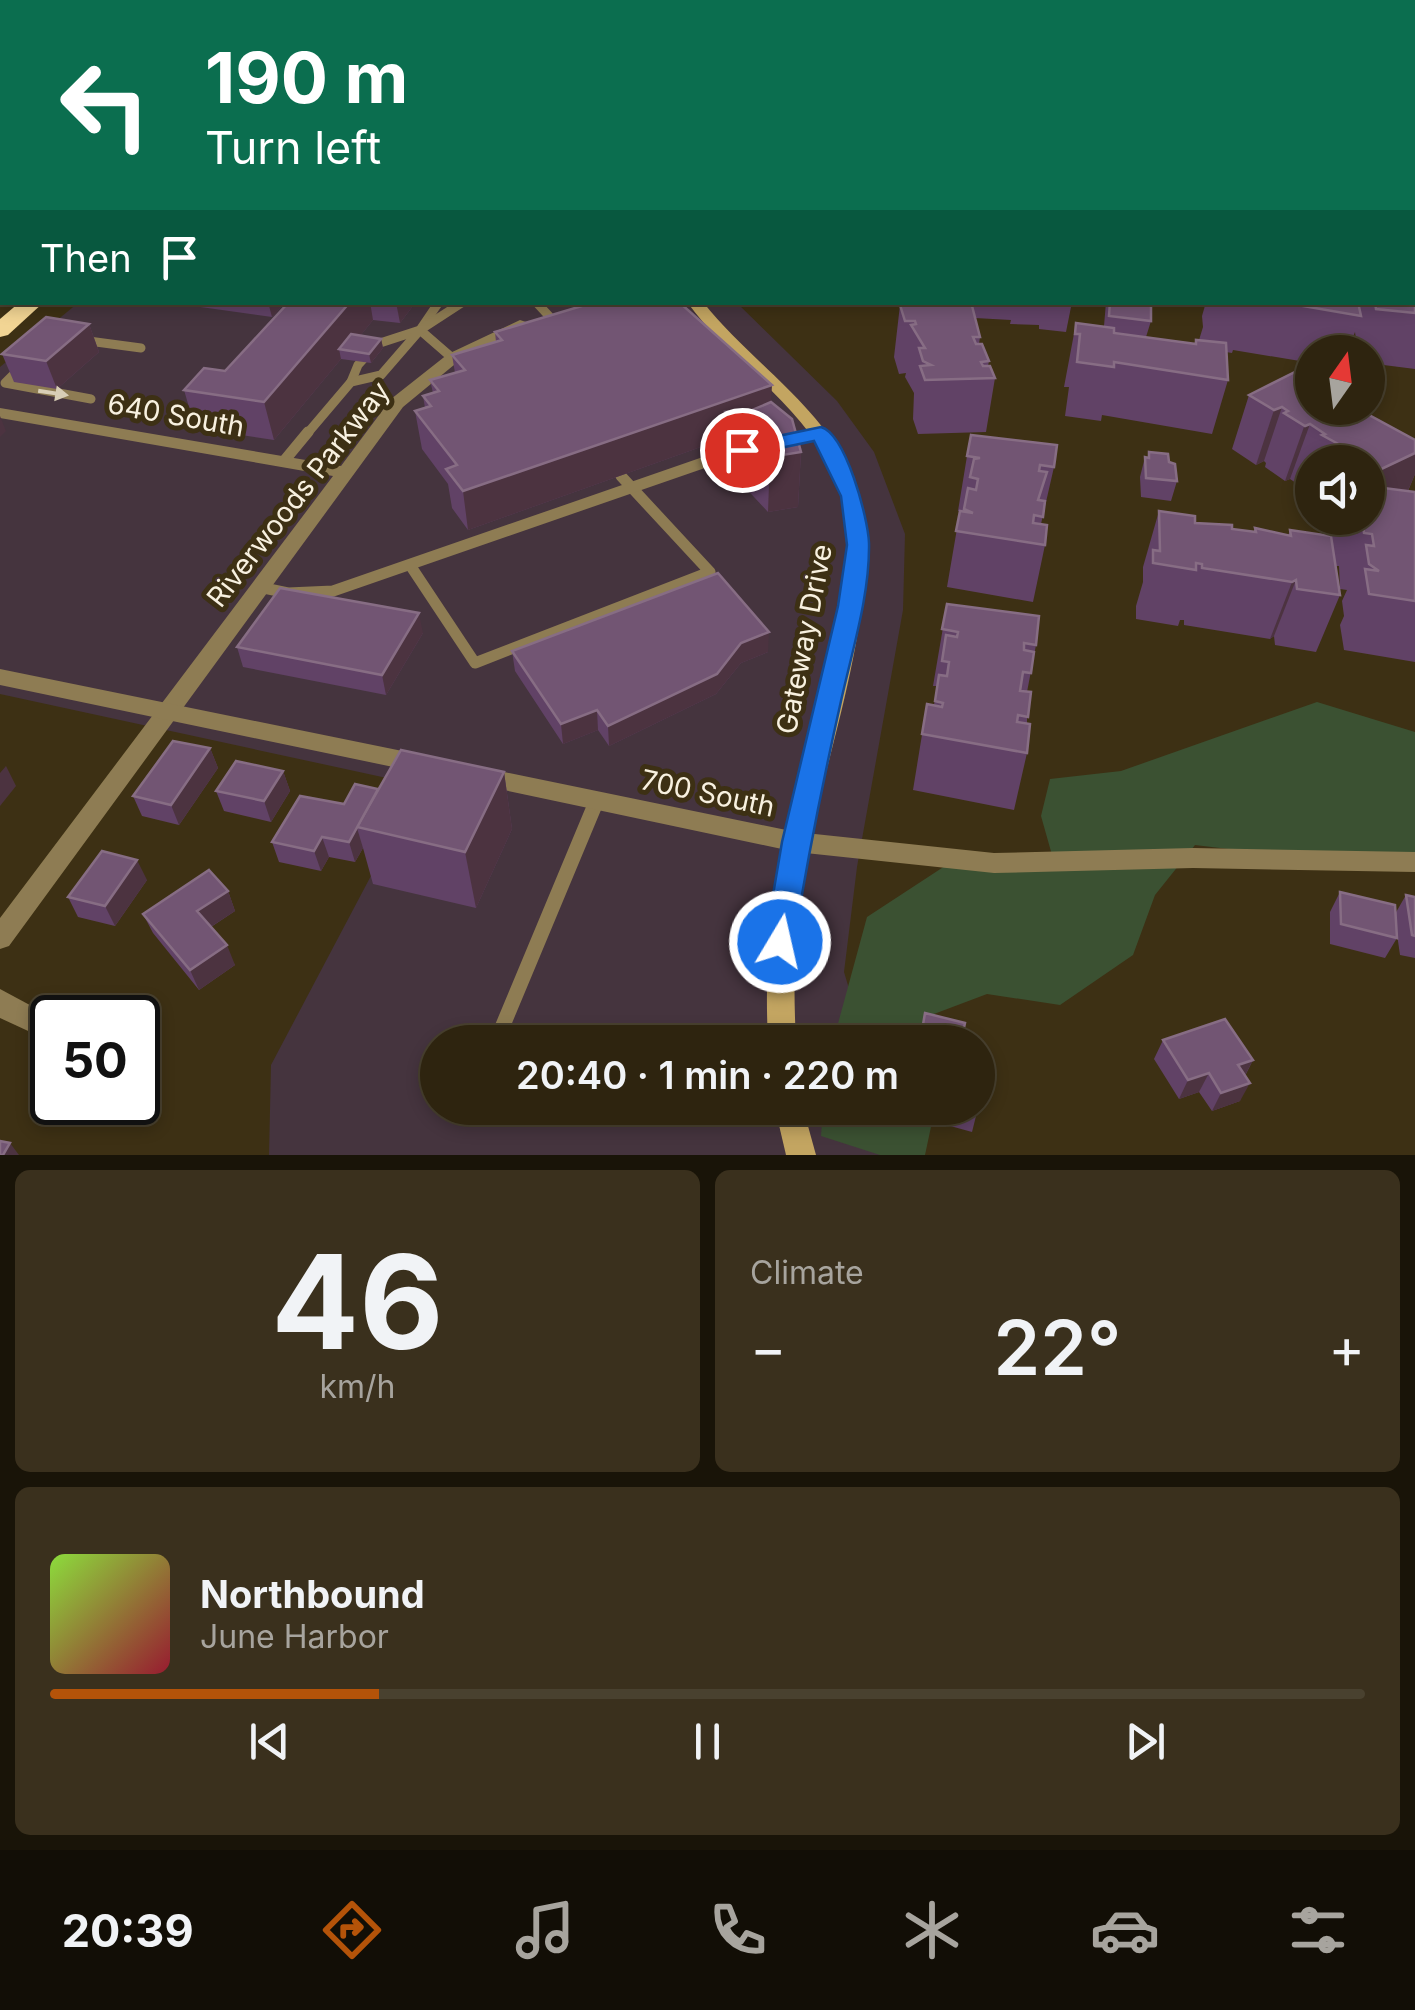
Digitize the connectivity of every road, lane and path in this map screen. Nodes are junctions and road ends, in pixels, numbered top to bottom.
1 (30, 305) edge
2 (437, 305) edge
3 (458, 305) edge
4 (697, 305) edge
5 (550, 310) edge
6 (0, 330) edge
7 (420, 330) junction
8 (67, 338) edge
9 (141, 348) dead end
10 (33, 356) edge
11 (459, 364) junction
12 (351, 382) junction
13 (92, 399) dead end
14 (0, 413) edge
15 (821, 433) junction
16 (768, 442) edge
17 (751, 447) edge
18 (284, 461) junction
19 (343, 472) junction
20 (620, 476) dead end
21 (632, 487) junction
22 (410, 565) junction
23 (259, 587) junction
24 (0, 676) edge
25 (170, 712) junction
26 (596, 800) junction
27 (796, 842) junction
28 (1415, 862) edge
29 (0, 938) edge
30 (0, 1002) edge
31 (30, 1020) edge
32 (503, 1025) edge
33 (781, 1025) edge
34 (793, 1125) edge
35 (801, 1155) edge

1 - 6 highway
2 - 7 lane
3 - 7 lane
4 - 15 main road, Gateway Drive
5 - 11 street, Riverwoods Parkway
7 - 11 lane
7 - 12 lane
7 - 12 lane
8 - 9 lane
10 -> 13 lane
11 - 19 street, Riverwoods Parkway
12 - 18 lane
14 - 18 street, 640 South
15 - 16 lane
15 - 27 main road, Gateway Drive
17 - 21 lane
18 - 19 street, 640 South
19 - 23 street, Riverwoods Parkway
20 - 21 lane
21 - 22 lane
21 - 22 lane
22 - 23 lane
23 - 25 street, Riverwoods Parkway
24 - 25 street, 700 South
25 - 26 street, 700 South
25 - 29 street, Riverwoods Parkway
26 - 27 street, 700 South
26 - 32 lane
27 - 28 street, 700 South
27 - 33 main road, Gateway Drive
30 - 31 street
34 - 35 main road

